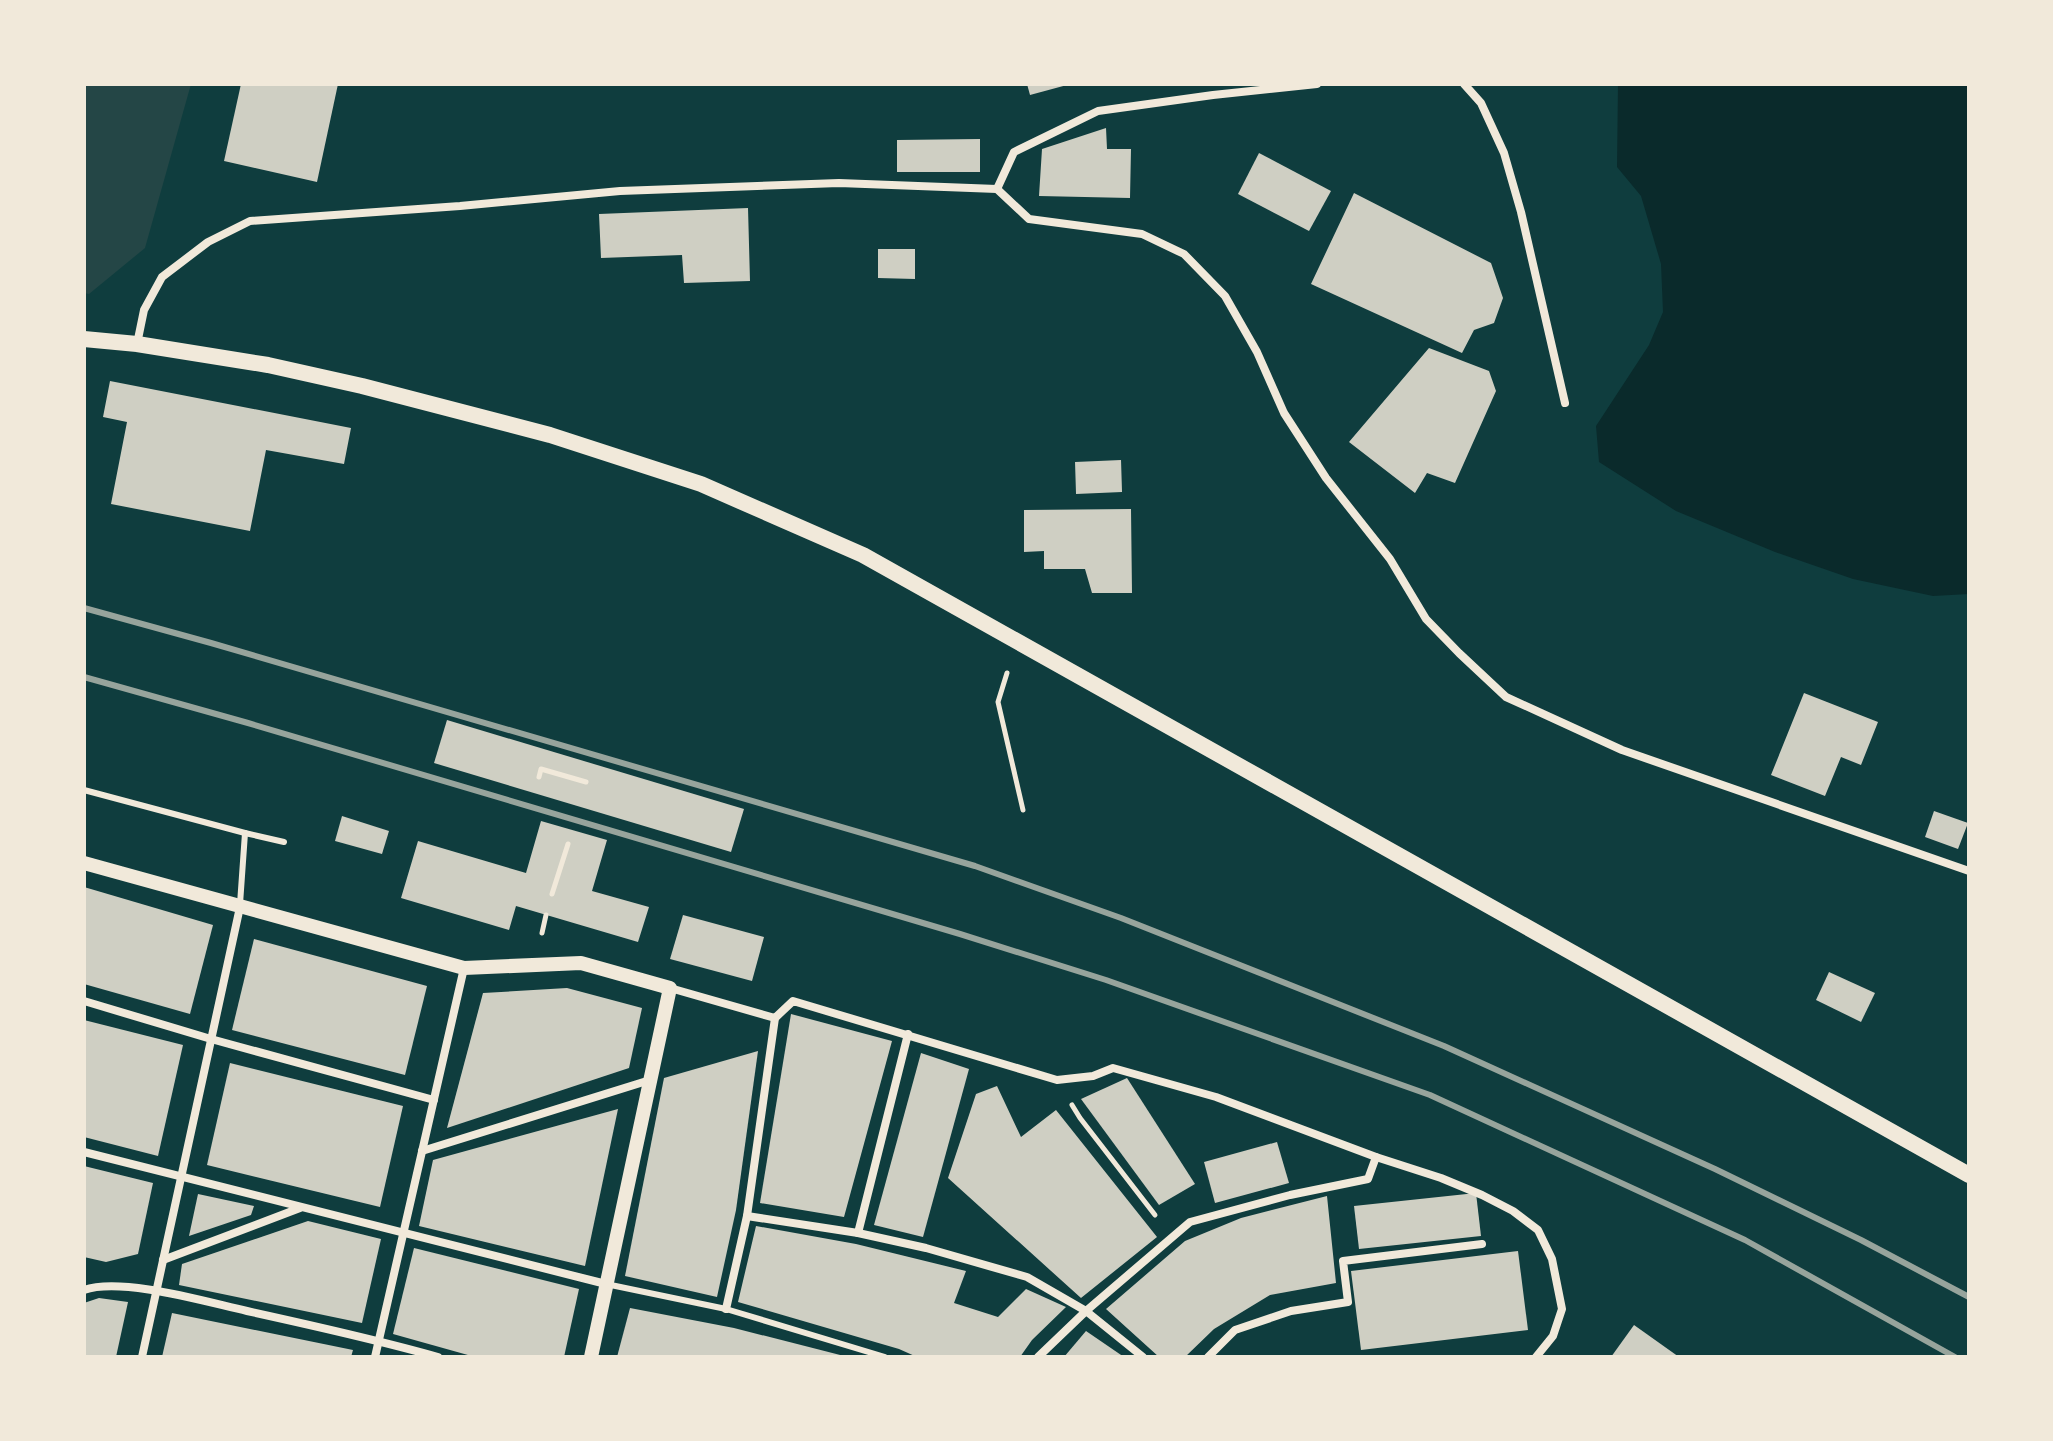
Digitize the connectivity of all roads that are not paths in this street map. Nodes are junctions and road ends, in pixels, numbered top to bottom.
1 (1317, 84) edge
2 (1464, 84) edge
3 (997, 189) junction
4 (84, 339) edge
5 (137, 344) junction
6 (1565, 403) dead end
7 (84, 790) edge
8 (245, 833) junction
9 (284, 842) dead end
10 (84, 863) edge
11 (1969, 871) edge
12 (240, 907) junction
13 (464, 968) junction
14 (670, 988) junction
15 (84, 1001) edge
16 (775, 1018) junction
17 (908, 1034) junction
18 (211, 1039) junction
19 (650, 1080) junction
20 (434, 1100) junction
21 (422, 1151) junction
22 (84, 1152) edge
23 (1376, 1157) junction
24 (1969, 1175) edge
25 (181, 1177) junction
26 (300, 1207) junction
27 (747, 1216) junction
28 (403, 1233) junction
29 (858, 1233) junction
30 (1482, 1244) dead end
31 (163, 1260) junction
32 (84, 1279) edge
33 (606, 1284) junction
34 (96, 1286) junction
35 (84, 1290) edge
36 (157, 1290) junction
37 (726, 1309) junction
38 (1086, 1311) junction
39 (379, 1340) junction
40 (142, 1357) edge
41 (375, 1357) edge
42 (438, 1357) edge
43 (591, 1357) edge
44 (885, 1357) edge
45 (1038, 1357) edge
46 (1143, 1357) edge
47 (1208, 1357) edge
48 (1536, 1357) edge

1 - 3 street
2 - 6 street
3 - 5 street
3 - 11 street
4 - 5 main road
5 - 24 main road
7 - 8 lane
8 - 9 lane
8 - 12 lane
10 - 12 street
12 - 13 street
12 - 18 street
13 - 14 street
13 - 20 street
14 - 16 street
14 - 19 street
15 - 18 street
16 - 17 street
16 - 27 street
17 - 23 street
17 - 29 street
18 - 20 street
18 - 25 street
19 - 21 street
19 - 33 street
20 - 21 street
21 - 28 street
22 - 25 street
23 - 38 street
23 - 48 street
25 - 26 street
25 - 31 street
26 - 28 street
26 - 31 street
27 - 29 street
27 - 37 street
28 - 33 street
28 - 39 street
29 - 38 street
30 - 47 street
31 - 36 street
32 - 34 street
33 - 37 lane
33 - 43 street
34 - 35 street
34 - 36 street
36 - 39 street
36 - 40 street
37 - 44 lane
38 - 45 street
38 - 46 street
39 - 41 street
39 - 42 street

